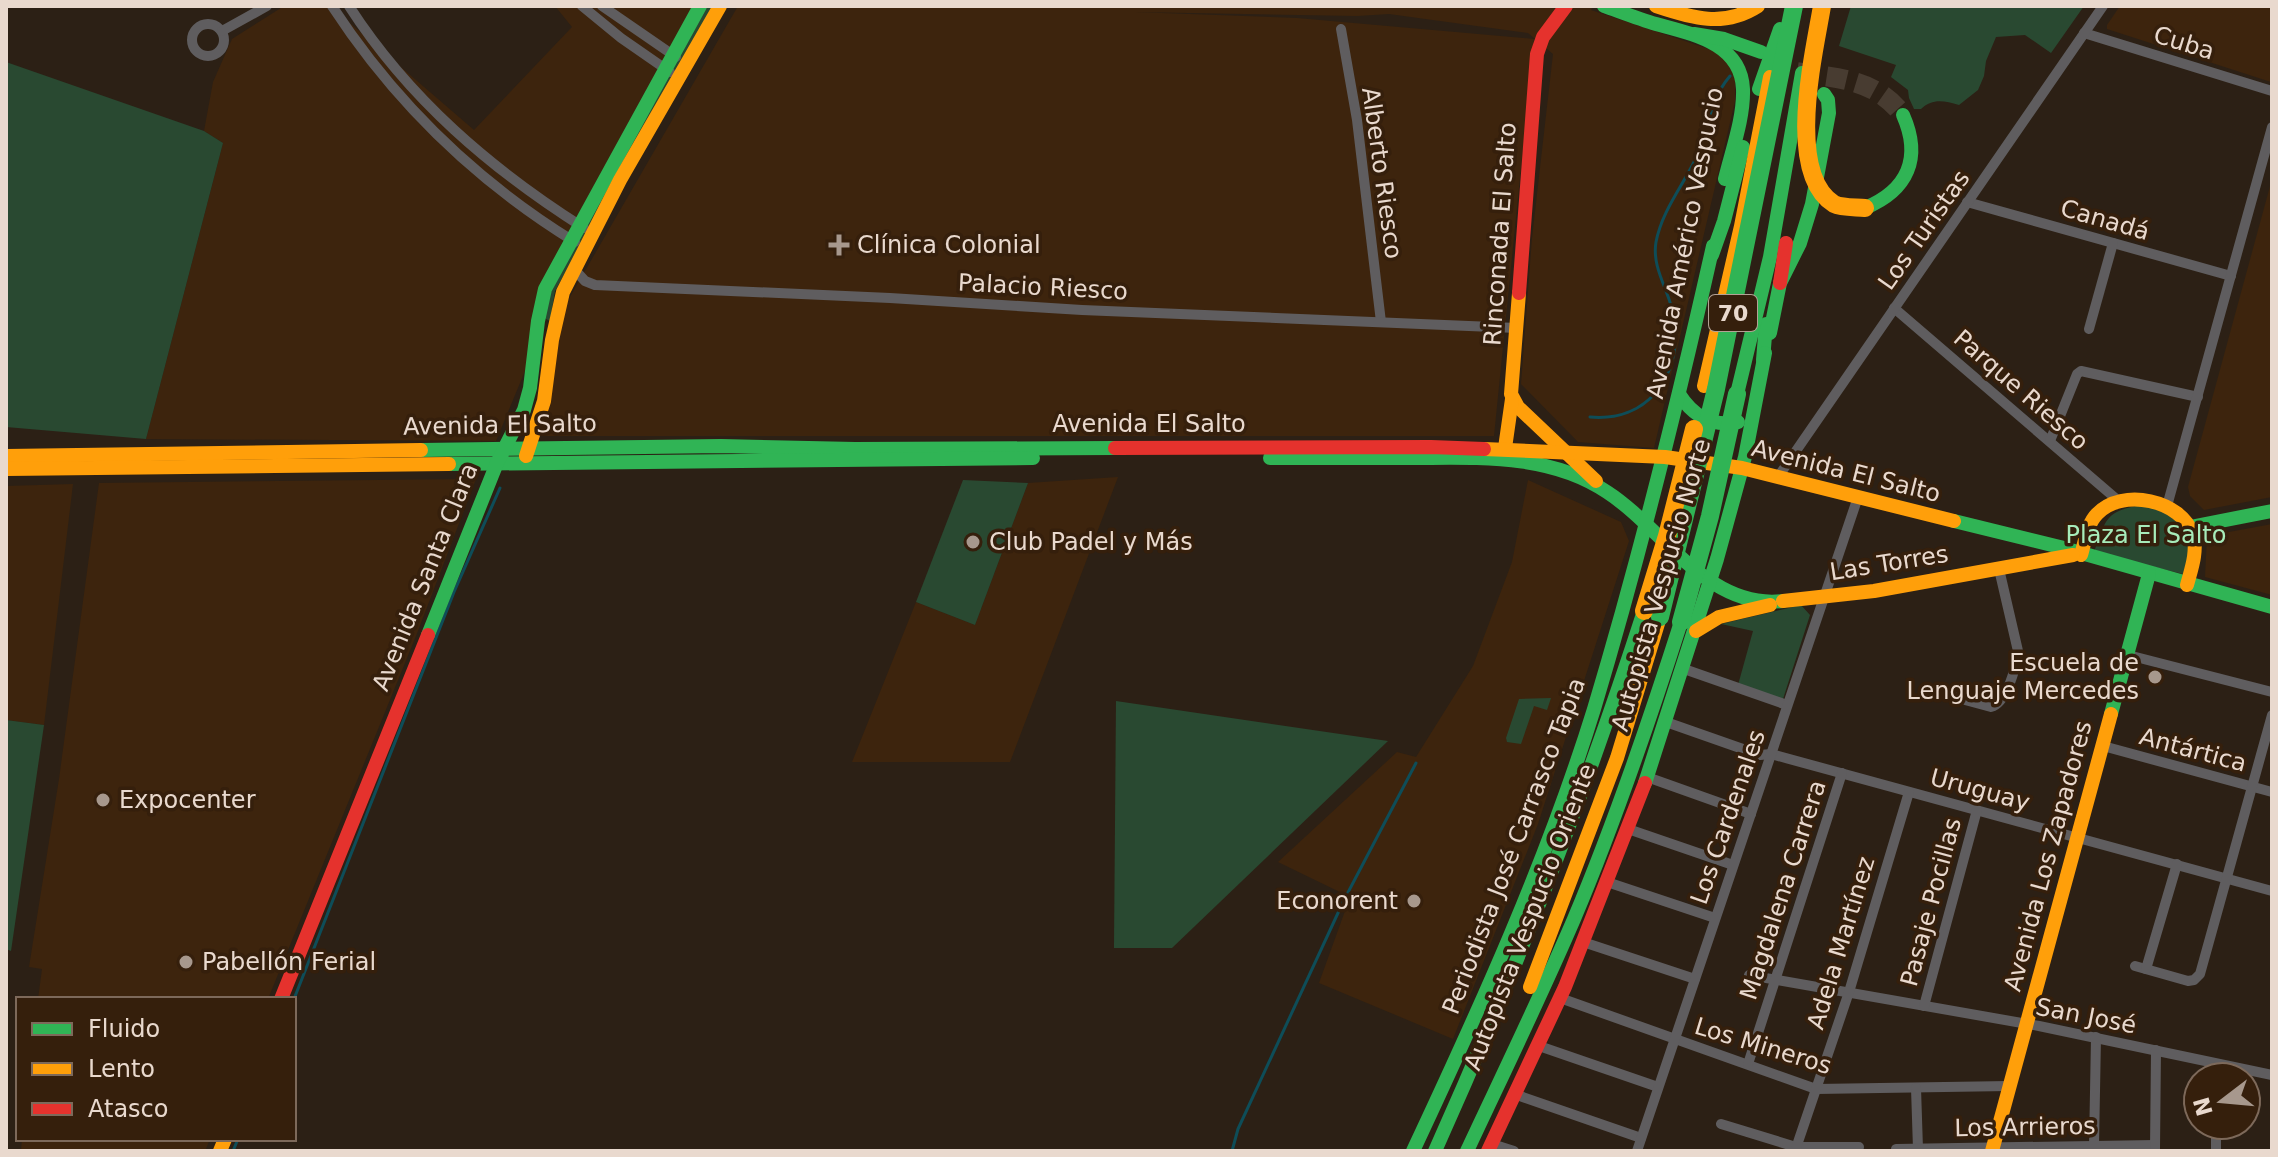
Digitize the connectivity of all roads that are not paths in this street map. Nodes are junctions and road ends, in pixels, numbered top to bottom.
1 (267, 6) edge
2 (332, 6) edge
3 (349, 6) edge
4 (582, 6) edge
5 (602, 6) edge
6 (700, 6) edge
7 (720, 6) edge
8 (1566, 6) edge
9 (1604, 6) edge
10 (1656, 6) edge
11 (1758, 6) edge
12 (1785, 6) edge
13 (1794, 6) edge
14 (1814, 6) edge
15 (1822, 6) edge
16 (2103, 6) edge
17 (1696, 26) junction
18 (1341, 29) dead end
19 (1780, 29) junction
20 (222, 31) dead end
21 (2084, 33) junction
22 (1719, 46) junction
23 (677, 66) junction
24 (1755, 72) junction
25 (2272, 91) edge
26 (1824, 94) dead end
27 (1903, 115) tunnel mouth
28 (1804, 125) junction
29 (2272, 127) edge
30 (452, 130) junction
31 (463, 140) junction
32 (442, 142) junction
33 (454, 152) junction
34 (1784, 181) junction
35 (1967, 202) junction
36 (582, 236) junction
37 (2113, 243) junction
38 (1712, 255) junction
39 (574, 269) junction
40 (2231, 276) junction
41 (1780, 283) junction
42 (1894, 308) junction
43 (1381, 322) junction
44 (1517, 328) junction
45 (2089, 329) dead end
46 (1763, 360) junction
47 (1679, 394) junction
48 (2198, 397) junction
49 (1512, 399) junction
50 (1753, 414) junction
51 (2050, 441) junction
52 (1505, 448) junction
53 (1565, 453) junction
54 (6, 456) edge
55 (502, 456) junction
56 (526, 456) junction
57 (1665, 457) junction
58 (1742, 468) junction
59 (6, 469) edge
60 (1778, 477) junction
61 (1608, 492) junction
62 (1858, 497) junction
63 (2121, 503) junction
64 (2167, 506) junction
65 (2272, 511) edge
66 (1646, 524) junction
67 (2190, 527) junction
68 (2079, 555) junction
69 (1717, 556) junction
70 (1685, 559) junction
71 (1999, 569) junction
72 (2149, 574) junction
73 (1710, 581) junction
74 (2187, 585) junction
75 (1824, 597) junction
76 (1777, 602) junction
77 (2272, 607) edge
78 (1623, 612) junction
79 (1652, 614) junction
80 (1688, 626) junction
81 (2128, 655) junction
82 (1684, 669) junction
83 (1928, 690) dead end
84 (2272, 692) edge
85 (1787, 705) junction
86 (2272, 715) edge
87 (1666, 722) junction
88 (2103, 746) junction
89 (1771, 754) junction
90 (1842, 773) junction
91 (1647, 777) junction
92 (2251, 787) junction
93 (1909, 792) junction
94 (2272, 792) edge
95 (1977, 810) junction
96 (1751, 814) junction
97 (1628, 829) junction
98 (2078, 837) junction
99 (2177, 864) junction
100 (1733, 865) junction
101 (2226, 878) junction
102 (1607, 882) junction
103 (2272, 891) edge
104 (1715, 918) junction
105 (1583, 942) junction
106 (1749, 975) dead end
107 (1695, 979) junction
108 (1775, 980) junction
109 (1849, 992) junction
110 (282, 997) edge
111 (1560, 998) junction
112 (1924, 1006) junction
113 (2027, 1024) junction
114 (2096, 1037) junction
115 (1675, 1039) junction
116 (1539, 1046) junction
117 (2156, 1050) junction
118 (2207, 1061) edge
119 (1748, 1064) junction
120 (2009, 1086) junction
121 (1658, 1087) junction
122 (1916, 1088) junction
123 (1816, 1089) junction
124 (1517, 1095) junction
125 (1721, 1124) dead end
126 (1641, 1138) junction
127 (2094, 1146) junction
128 (1479, 1147) edge
129 (1859, 1147) dead end
130 (2155, 1148) edge
131 (1795, 1149) edge
132 (1896, 1149) edge
133 (1918, 1149) junction
134 (1992, 1149) edge
135 (1413, 1151) edge
136 (1435, 1151) edge
137 (1514, 1151) edge
138 (1637, 1151) edge

1 - 20 street
2 - 32 street
3 - 30 street
4 - 23 street
5 - 23 street
6 - 23 main road, Avenida Santa Clara
7 - 23 main road, Avenida Santa Clara
8 - 44 main road, Rinconada El Salto
9 - 17 main road
10 - 17 main road
11 - 17 main road
12 - 19 main road, Autopista Vespucio Norte / 70
13 - 79 main road, Autopista Vespucio Oriente / 70, bridge
14 - 34 main road, Autopista Vespucio Norte
15 - 28 main road, bridge
16 - 21 street, Los Turistas
17 - 22 main road
17 - 24 main road
18 - 43 street, Alberto Riesco
19 - 38 main road
19 - 79 main road, Autopista Vespucio Norte / 70, bridge
21 - 25 street, Cuba
21 - 35 street, Los Turistas
22 - 24 main road
22 - 24 main road, Avenida Américo Vespucio
23 - 36 main road, Avenida Santa Clara
24 - 38 main road, Avenida Américo Vespucio
26 - 41 main road
27 - 28 main road, bridge
28 - 41 main road
29 - 40 street
30 - 31 street
30 - 32 street
31 - 33 street
31 - 36 street
32 - 33 street
33 - 36 street
34 - 46 main road
34 - 80 main road, Autopista Vespucio Norte, bridge
35 - 37 street, Canadá
35 - 42 street, Los Turistas
36 - 39 main road, Avenida Santa Clara
36 - 55 main road, Avenida Santa Clara
37 - 40 street, Canadá
37 - 45 street
38 - 47 main road, Avenida Américo Vespucio
39 - 43 street, Palacio Riesco
39 - 56 main road, Avenida Santa Clara
40 - 48 street
41 - 46 main road
42 - 51 street, Parque Riesco
42 - 60 street, Los Turistas
43 - 44 street, Palacio Riesco
44 - 49 main road, Rinconada El Salto
46 - 50 main road
47 - 50 main road
47 - 57 main road, Avenida Américo Vespucio
48 - 51 street
48 - 64 street
49 - 52 main road, Rinconada El Salto
49 - 53 main road
50 - 58 main road
51 - 63 street, Parque Riesco
52 - 53 main road, Avenida El Salto
52 - 56 main road, Avenida El Salto
53 - 57 main road, Avenida El Salto
53 - 61 main road
54 - 55 main road, Avenida El Salto
55 - 56 main road, Avenida El Salto
55 - 59 main road, Avenida El Salto
55 - 110 main road, Avenida Santa Clara
56 - 61 main road, Avenida El Salto
57 - 58 main road, Avenida El Salto
57 - 66 main road, Periodista José Carrasco Tapia
58 - 60 main road, Avenida El Salto
58 - 69 main road
60 - 62 main road, Avenida El Salto
61 - 66 main road, Avenida El Salto
62 - 68 main road, Avenida El Salto
62 - 75 street, Los Cardenales
63 - 64 main road
63 - 68 main road
64 - 67 main road
65 - 67 main road
66 - 70 main road, Avenida El Salto
66 - 78 main road, Periodista José Carrasco Tapia
67 - 74 main road
68 - 71 main road, Las Torres
68 - 72 main road, Avenida El Salto
69 - 70 main road
69 - 73 main road
70 - 73 main road, Avenida El Salto
71 - 75 main road, Las Torres
71 - 83 street
72 - 74 main road, Avenida El Salto
72 - 81 main road, Avenida Los Zapadores
73 - 76 main road, Las Torres
73 - 80 main road
74 - 77 main road, Avenida El Salto
75 - 76 main road, Las Torres
75 - 85 street, Los Cardenales
76 - 80 main road
78 - 80 main road
78 - 135 main road, Periodista José Carrasco Tapia
79 - 128 main road, Autopista Vespucio Oriente / 70
79 - 136 main road, Autopista Vespucio Norte / 70
80 - 82 main road
80 - 128 main road, Autopista Vespucio Norte
81 - 84 street
81 - 88 main road, Avenida Los Zapadores
82 - 85 street
82 - 87 main road
85 - 89 street, Los Cardenales
86 - 92 street
87 - 89 street, Uruguay
87 - 91 main road
88 - 92 street, Antártica
88 - 98 main road, Avenida Los Zapadores
89 - 90 street, Uruguay
89 - 96 street, Los Cardenales
90 - 93 street, Uruguay
90 - 108 street, Magdalena Carrera
91 - 96 street
91 - 97 main road
92 - 94 street, Antártica
92 - 101 street
93 - 95 street, Uruguay
93 - 109 street, Adela Martínez
95 - 98 street, Uruguay
95 - 112 street, Pasaje Pocillas
96 - 100 street, Los Cardenales
97 - 100 street
97 - 102 main road
98 - 99 street, Uruguay
98 - 113 main road, Avenida Los Zapadores
99 - 101 street, Uruguay
99 - 101 street
100 - 104 street, Los Cardenales
101 - 103 street, Uruguay
102 - 104 street
102 - 105 main road
104 - 107 street, Los Cardenales
105 - 107 street
105 - 111 main road
106 - 108 street, San José
107 - 115 street, Los Cardenales
108 - 109 street, San José
108 - 119 street, Magdalena Carrera
109 - 112 street, San José
109 - 123 street, Adela Martínez
111 - 115 street, Los Mineros
111 - 116 main road
112 - 113 street, San José
113 - 114 street, San José
113 - 120 main road, Avenida Los Zapadores
114 - 117 street, San José
114 - 127 street
115 - 119 street, Los Mineros
115 - 121 street, Los Cardenales
116 - 121 street
116 - 124 main road
117 - 118 street, San José
117 - 130 street
119 - 123 street, Los Mineros
120 - 122 street, Los Mineros
120 - 134 main road, Avenida Los Zapadores
121 - 126 street, Los Cardenales
122 - 123 street, Los Mineros
122 - 133 street
123 - 131 street, Adela Martínez
124 - 126 street
124 - 128 main road
125 - 131 street
126 - 138 street, Los Cardenales
127 - 130 street, Los Arrieros
127 - 134 street, Los Arrieros
128 - 137 street
129 - 131 street
132 - 133 street, Los Arrieros
133 - 134 street, Los Arrieros

